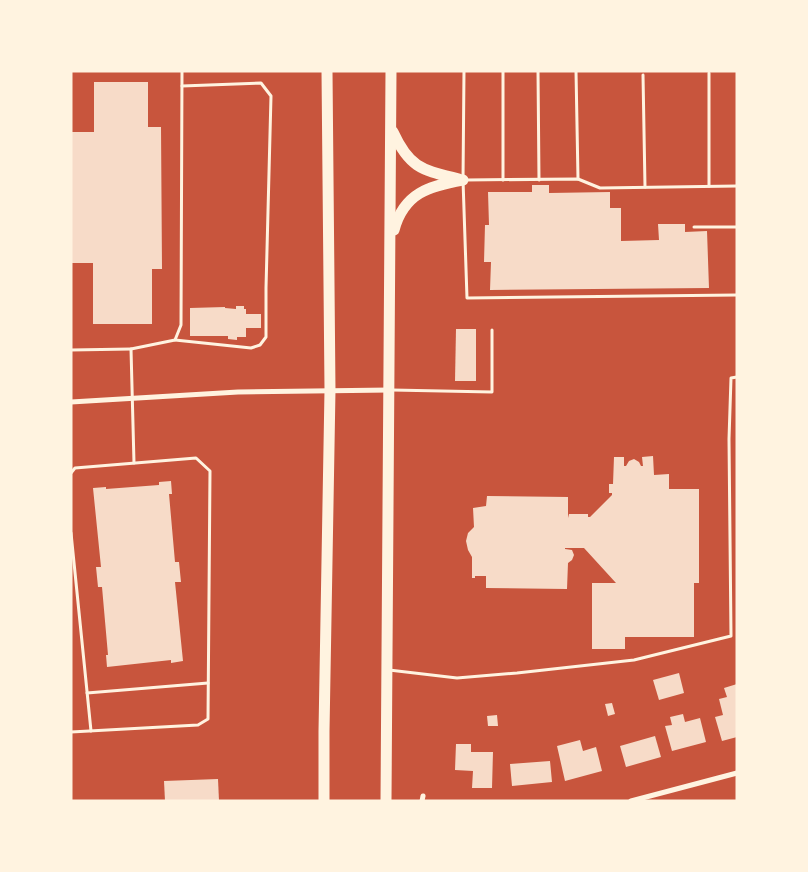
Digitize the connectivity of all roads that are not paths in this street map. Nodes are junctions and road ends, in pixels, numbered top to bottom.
1 (182, 71) edge
2 (328, 71) edge
3 (391, 71) edge
4 (464, 71) edge
5 (502, 71) edge
6 (538, 71) edge
7 (576, 71) edge
8 (709, 73) dead end
9 (643, 75) dead end
10 (182, 86) junction
11 (391, 128) junction
12 (578, 179) junction
13 (463, 180) junction
14 (503, 180) junction
15 (539, 180) junction
16 (710, 186) junction
17 (737, 186) edge
18 (645, 187) junction
19 (694, 227) dead end
20 (737, 227) edge
21 (391, 239) junction
22 (737, 295) edge
23 (492, 330) dead end
24 (175, 340) junction
25 (131, 349) junction
26 (71, 350) edge
27 (737, 377) edge
28 (330, 390) junction
29 (390, 390) junction
30 (132, 398) junction
31 (71, 402) edge
32 (134, 463) junction
33 (71, 473) edge
34 (71, 533) edge
35 (388, 670) junction
36 (208, 684) junction
37 (87, 693) junction
38 (91, 731) junction
39 (71, 732) edge
40 (737, 774) edge
41 (324, 801) edge
42 (386, 801) edge
43 (631, 801) edge

1 - 10 lane
2 - 28 highway
3 - 11 highway
4 - 13 lane
5 - 14 lane
6 - 15 lane
7 - 12 lane
8 - 16 lane
9 - 18 lane
10 - 24 lane
10 - 24 lane
11 - 13 highway
11 - 21 highway
12 - 15 lane
12 - 18 lane
13 - 14 lane
13 - 21 highway
13 - 22 lane
14 - 15 lane
16 - 17 lane
16 - 18 lane
19 - 20 lane
21 - 29 highway
23 - 29 lane
24 - 25 lane
25 - 26 lane
25 - 30 lane
27 - 35 lane
28 - 29 street
28 - 30 street
28 - 41 highway
29 - 35 highway
30 - 31 street
30 - 32 lane
32 - 33 lane
32 - 36 lane
34 - 37 lane
35 - 42 highway
36 - 37 lane
36 - 38 lane
37 - 38 lane
38 - 39 lane
40 - 43 street

